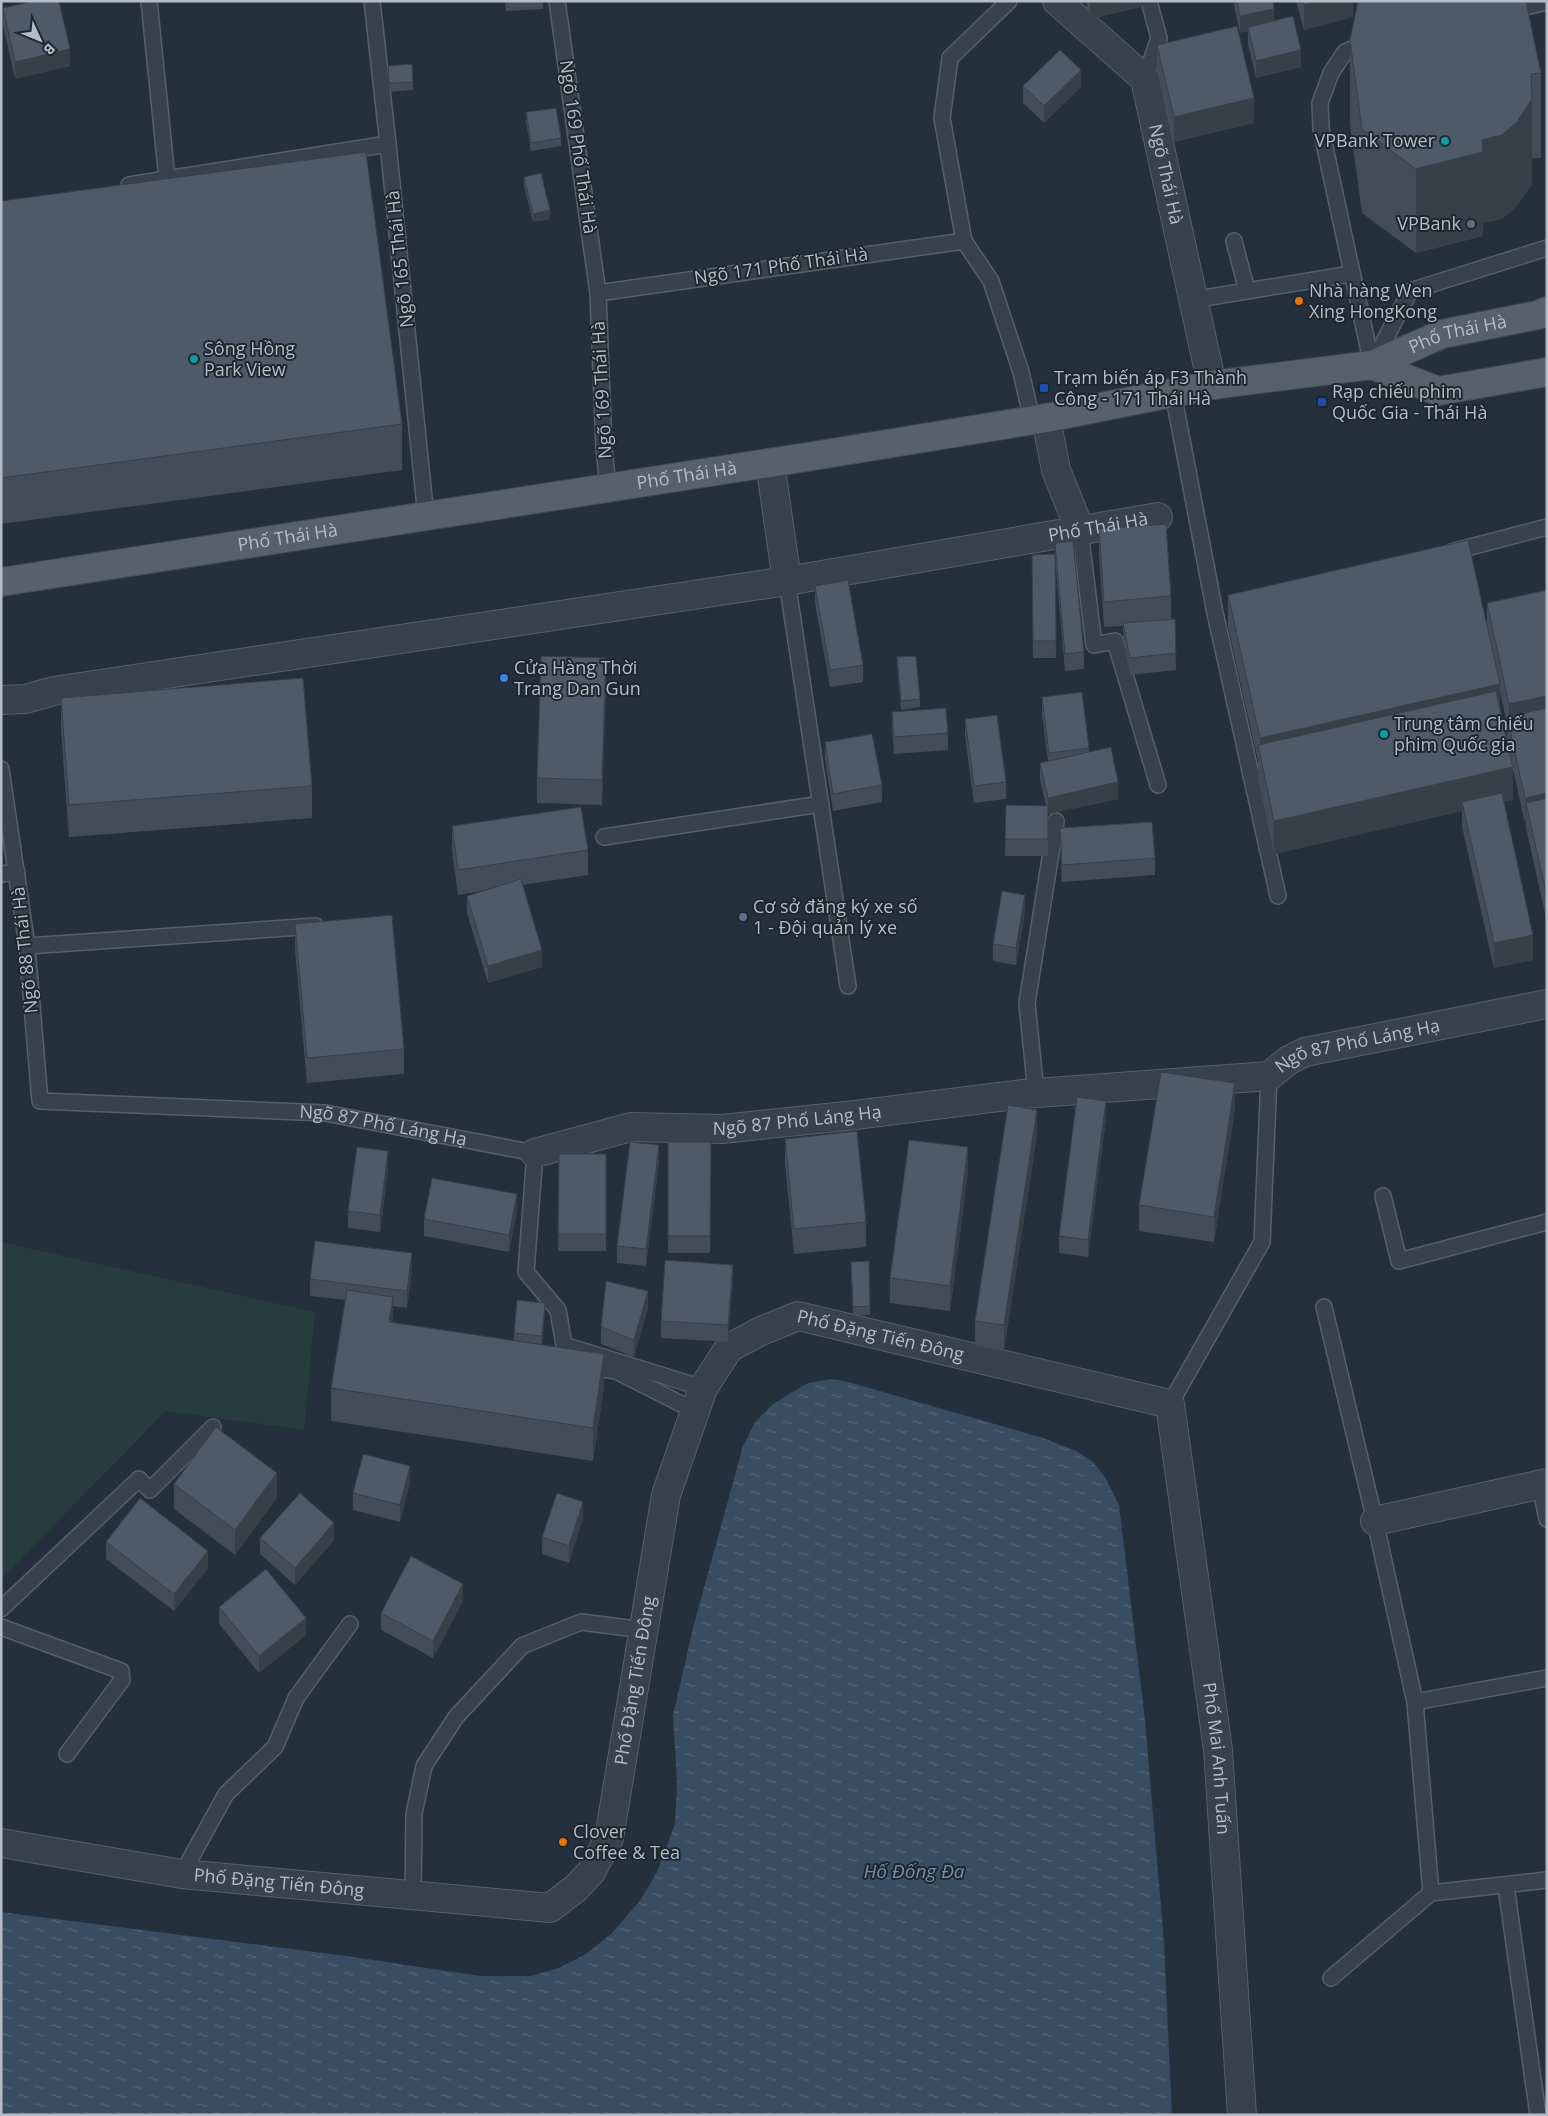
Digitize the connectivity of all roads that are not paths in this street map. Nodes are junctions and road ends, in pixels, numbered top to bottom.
1 (149, 1) edge
2 (372, 1) edge
3 (557, 1) edge
4 (1009, 1) edge
5 (1058, 1) edge
6 (1149, 1) edge
7 (1547, 2) edge
8 (1488, 15) edge
9 (1381, 38) edge
10 (1145, 79) junction
11 (388, 144) junction
12 (167, 178) junction
13 (118, 186) edge
14 (964, 241) junction
15 (1234, 241) dead end
16 (1547, 248) edge
17 (1351, 274) junction
18 (1247, 291) junction
19 (598, 293) junction
20 (1192, 300) junction
21 (1547, 311) edge
22 (1372, 365) junction
23 (1547, 372) edge
24 (1212, 385) junction
25 (1173, 393) junction
26 (1039, 419) junction
27 (770, 463) junction
28 (608, 487) junction
29 (426, 517) junction
30 (1158, 517) dead end
31 (1547, 527) edge
32 (1080, 530) junction
33 (1433, 557) edge
34 (788, 581) junction
35 (1, 582) edge
36 (1, 700) edge
37 (1, 769) edge
38 (1158, 785) dead end
39 (821, 804) junction
40 (1056, 822) dead end
41 (604, 837) dead end
42 (17, 872) junction
43 (1, 874) edge
44 (1278, 896) dead end
45 (325, 926) edge
46 (27, 946) junction
47 (848, 986) dead end
48 (1547, 1004) edge
49 (1269, 1076) junction
50 (1036, 1093) junction
51 (40, 1101) joint
52 (535, 1153) junction
53 (1383, 1196) dead end
54 (1547, 1222) edge
55 (1324, 1307) dead end
56 (568, 1363) edge
57 (699, 1400) junction
58 (1170, 1404) junction
59 (213, 1428) edge
60 (1543, 1484) edge
61 (1547, 1519) edge
62 (1375, 1521) junction
63 (1, 1608) edge
64 (350, 1624) dead end
65 (1, 1627) edge
66 (644, 1630) junction
67 (1547, 1678) edge
68 (1415, 1702) junction
69 (68, 1754) dead end
70 (1, 1843) edge
71 (182, 1874) junction
72 (1547, 1880) edge
73 (1506, 1886) junction
74 (1431, 1893) junction
75 (413, 1895) junction
76 (1331, 1978) dead end
77 (1242, 2115) edge
78 (1538, 2115) edge

1 - 12 lane
2 - 11 lane, Ngõ 165 Thái Hà
3 - 19 lane, Ngõ 169 Phố Thái Hà
4 - 14 lane
5 - 10 street
6 - 10 lane
7 - 8 lane
9 - 17 lane
10 - 20 street, Ngõ Thái Hà
11 - 12 lane
11 - 29 lane, Ngõ 165 Thái Hà
12 - 13 lane
14 - 19 lane, Ngõ 171 Phố Thái Hà
14 - 26 lane
15 - 18 lane
16 - 22 lane
17 - 18 lane
17 - 22 lane
18 - 20 lane
19 - 28 lane, Ngõ 169 Thái Hà
20 - 24 street, Ngõ Thái Hà
21 - 22 main road, Phố Thái Hà
22 - 23 main road, Phố Thái Hà
22 - 24 main road, Phố Thái Hà
24 - 25 main road, Phố Thái Hà
25 - 26 main road, Phố Thái Hà
25 - 44 lane
26 - 27 main road, Phố Thái Hà
26 - 32 street
27 - 28 main road, Phố Thái Hà
27 - 34 street
28 - 29 main road, Phố Thái Hà
29 - 35 main road, Phố Thái Hà
30 - 32 street, Phố Thái Hà
31 - 33 lane
32 - 34 street, Phố Thái Hà
32 - 38 lane
34 - 36 street, Phố Thái Hà
34 - 39 lane
37 - 42 lane, Ngõ 88 Thái Hà
39 - 41 lane
39 - 47 lane
40 - 50 lane
42 - 43 lane
42 - 46 lane, Ngõ 88 Thái Hà
45 - 46 lane
46 - 51 lane, Ngõ 88 Thái Hà
48 - 49 street, Ngõ 87 Phố Láng Hạ
49 - 50 street, Ngõ 87 Phố Láng Hạ
49 - 58 lane
50 - 52 street, Ngõ 87 Phố Láng Hạ
51 - 52 lane, Ngõ 87 Phố Láng Hạ
52 - 57 lane
53 - 54 lane
55 - 62 lane
56 - 57 lane
57 - 58 street, Phố Đặng Tiến Đông
57 - 66 street, Phố Đặng Tiến Đông
58 - 77 street, Phố Mai Anh Tuấn
59 - 63 lane
60 - 61 lane
60 - 62 street
62 - 68 lane
64 - 71 lane
65 - 69 lane
66 - 75 lane
66 - 75 street, Phố Đặng Tiến Đông
67 - 68 lane
68 - 74 lane
70 - 71 street, Phố Đặng Tiến Đông
71 - 75 street, Phố Đặng Tiến Đông
72 - 73 lane
73 - 74 lane
73 - 78 lane
74 - 76 lane

